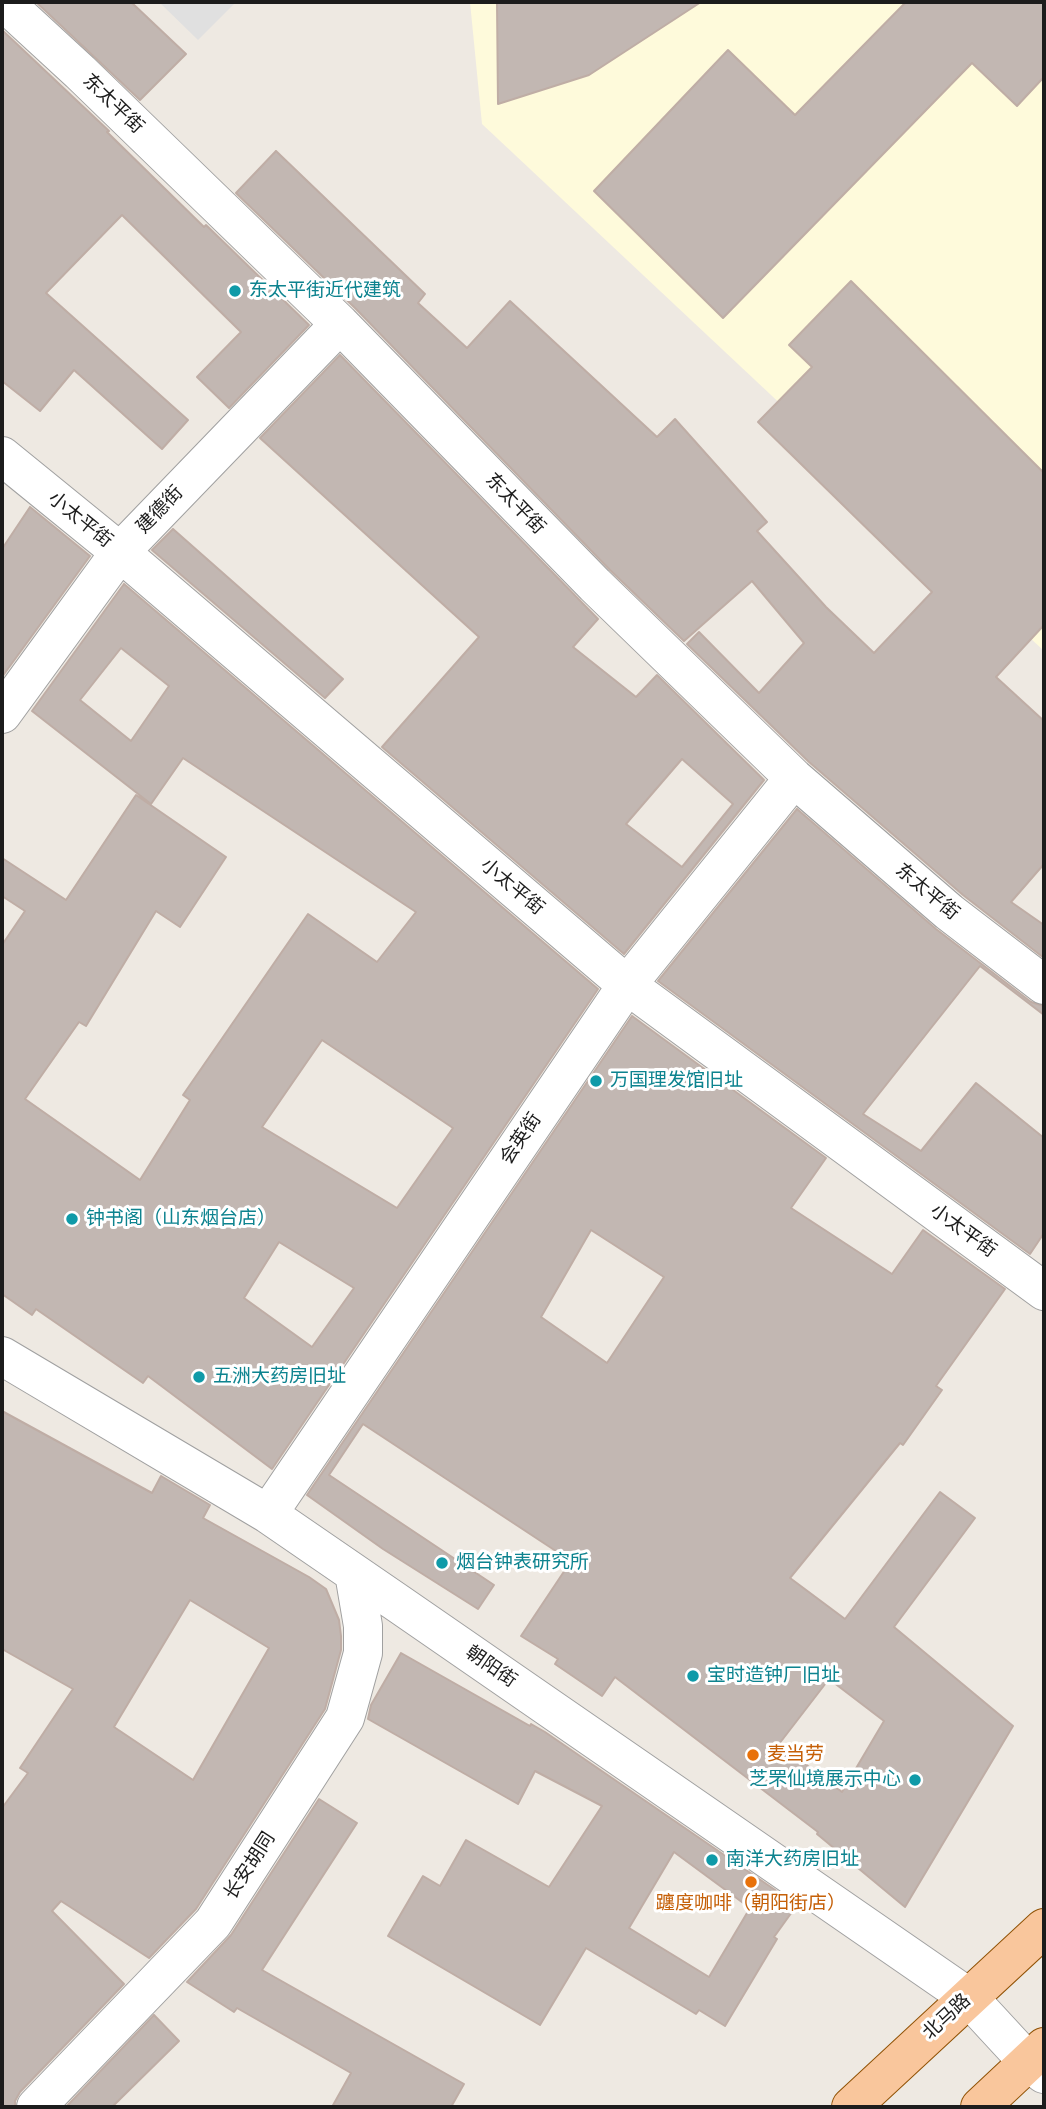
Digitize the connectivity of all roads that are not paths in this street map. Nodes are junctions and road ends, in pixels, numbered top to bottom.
1 (4, 2) edge
2 (340, 324) junction
3 (2, 456) edge
4 (120, 552) junction
5 (2, 714) edge
6 (794, 778) junction
7 (627, 985) junction
8 (1044, 985) edge
9 (1044, 1291) edge
10 (5, 1368) edge
11 (268, 1514) junction
12 (354, 1573) junction
13 (1044, 1928) edge
14 (968, 1997) junction
15 (1039, 2061) edge
16 (36, 2107) edge
17 (851, 2107) edge
18 (980, 2107) edge

1 - 2 street, 东太平街
2 - 4 street, 建德街
2 - 6 street, 东太平街
3 - 4 street, 小太平街
4 - 5 street, 建德街
4 - 7 street, 小太平街
6 - 7 street, 会英街
6 - 8 street, 东太平街
7 - 9 street, 小太平街
7 - 11 street, 会英街
10 - 11 street, 朝阳街
11 - 12 street, 朝阳街
12 - 14 street, 朝阳街
12 - 16 street, 长安胡同
13 - 14 main road, 北马路
14 - 15 street, 朝阳街
14 - 17 main road, 北马路
15 - 18 main road

